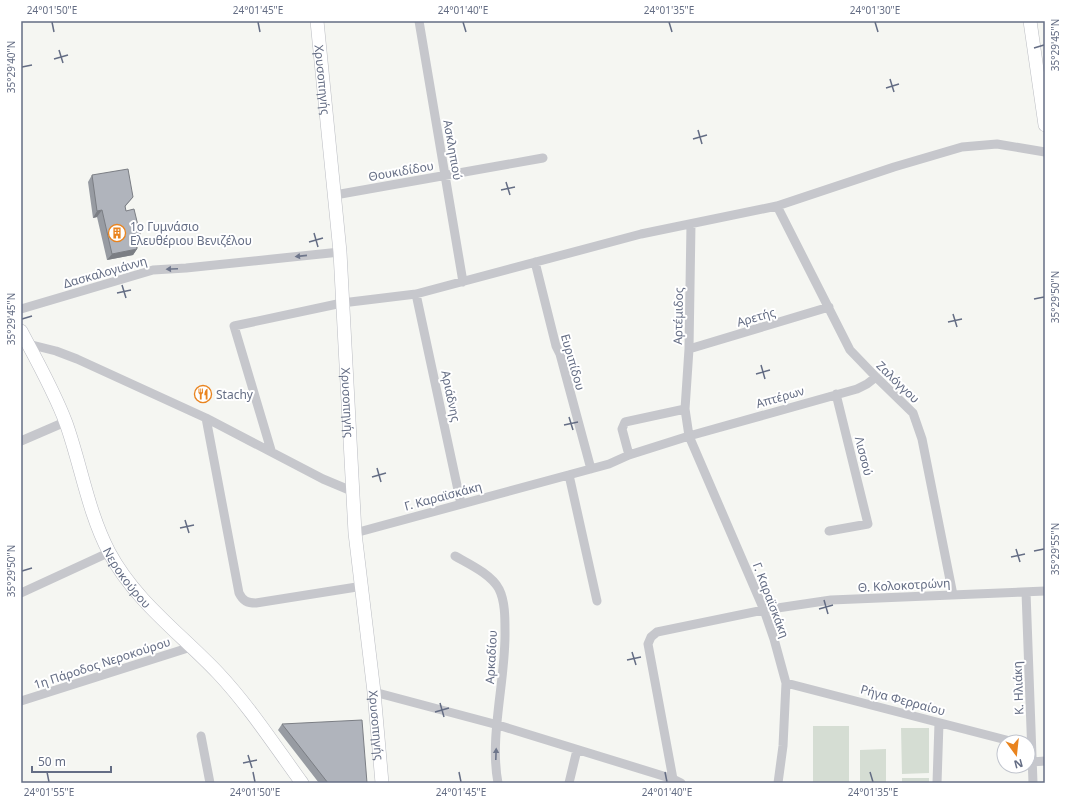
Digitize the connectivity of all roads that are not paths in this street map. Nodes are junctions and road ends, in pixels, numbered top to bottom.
1 (317, 21) edge
2 (419, 21) edge
3 (1034, 22) edge
4 (1045, 125) edge
5 (1045, 152) edge
6 (543, 158) dead end
7 (446, 176) junction
8 (335, 195) junction
9 (777, 206) junction
10 (691, 224) junction
11 (340, 252) junction
12 (535, 262) junction
13 (463, 282) junction
14 (416, 294) junction
15 (342, 303) junction
16 (829, 307) junction
17 (21, 309) edge
18 (21, 331) edge
19 (28, 344) junction
20 (689, 349) junction
21 (876, 377) junction
22 (836, 394) junction
23 (685, 409) junction
24 (206, 418) junction
25 (65, 422) junction
26 (689, 436) junction
27 (21, 441) edge
28 (271, 450) junction
29 (629, 455) junction
30 (591, 469) junction
31 (569, 475) junction
32 (354, 492) junction
33 (461, 504) junction
34 (829, 531) dead end
35 (356, 533) junction
36 (110, 552) junction
37 (455, 556) dead end
38 (363, 586) junction
39 (1045, 591) edge
40 (1026, 592) junction
41 (21, 593) edge
42 (953, 595) junction
43 (597, 601) dead end
44 (764, 610) junction
45 (191, 647) junction
46 (786, 683) junction
47 (374, 692) junction
48 (21, 701) edge
49 (939, 723) junction
50 (498, 725) junction
51 (1030, 734) edge
52 (201, 736) dead end
53 (996, 737) edge
54 (577, 750) junction
55 (673, 779) junction
56 (210, 783) edge
57 (302, 783) edge
58 (382, 783) edge
59 (498, 783) edge
60 (568, 783) edge
61 (682, 783) edge
62 (778, 783) edge
63 (937, 783) edge

1 - 8 street, Χρυσοπηγής
2 - 7 street, Ασκληπιού
3 - 4 street
5 - 9 street
6 - 7 street, Θουκιδίδου
7 - 8 street, Θουκιδίδου
7 - 13 street, Ασκληπιού
8 - 11 street, Χρυσοπηγής
9 - 10 street
9 - 16 street, Ζαλόγγου
10 - 12 street
10 - 20 street, Αρτέμιδος
11 - 15 street, Χρυσοπηγής
11 -> 17 street, Δασκαλογιάννη
12 - 13 street
12 - 30 street, Ευριπίδου
13 - 14 street
14 - 15 street
14 - 33 street, Αριάδνης
15 - 28 street
15 - 32 street, Χρυσοπηγής
16 - 20 street, Αρετής
16 - 21 street, Ζαλόγγου
18 - 19 street, Νεροκούρου
19 - 24 street
19 - 25 street, Νεροκούρου
20 - 23 street, Αρτέμιδος
21 - 22 street, Απτέρων
21 - 42 street, Ζαλόγγου
22 - 26 street, Απτέρων
22 - 34 street, Λισσού
23 - 26 street, Γ. Καραϊσκάκη
23 - 29 street
24 - 28 street
24 - 38 street
25 - 27 street
25 - 36 street, Νεροκούρου
26 - 29 street, Γ. Καραϊσκάκη
26 - 44 street, Γ. Καραϊσκάκη
28 - 32 street
29 - 30 street, Γ. Καραϊσκάκη
30 - 31 street, Γ. Καραϊσκάκη
31 - 33 street, Γ. Καραϊσκάκη
31 - 43 street
32 - 35 street, Χρυσοπηγής
33 - 35 street, Γ. Καραϊσκάκη
35 - 38 street, Χρυσοπηγής
36 - 41 street
36 - 45 street, Νεροκούρου
37 - 50 street, Αρκαδίου
38 - 47 street, Χρυσοπηγής
39 - 40 street, Θ. Κολοκοτρώνη
40 - 42 street, Θ. Κολοκοτρώνη
40 - 51 street, Κ. Ηλιάκη
42 - 44 street, Θ. Κολοκοτρώνη
44 - 46 street, Γ. Καραϊσκάκη
44 - 55 street, Θ. Κολοκοτρώνη
45 - 48 street, 1η Πάροδος Νεροκούρου
45 - 57 street, Νεροκούρου
46 - 49 street, Ρήγα Φερραίου
46 - 62 street, Γ. Καραϊσκάκη
47 - 50 street
47 - 58 street, Χρυσοπηγής
49 - 53 street, Ρήγα Φερραίου
49 - 63 street
50 - 54 street
59 -> 50 street, Αρκαδίου
52 - 56 street
54 - 55 street
54 - 60 street
55 - 61 street

